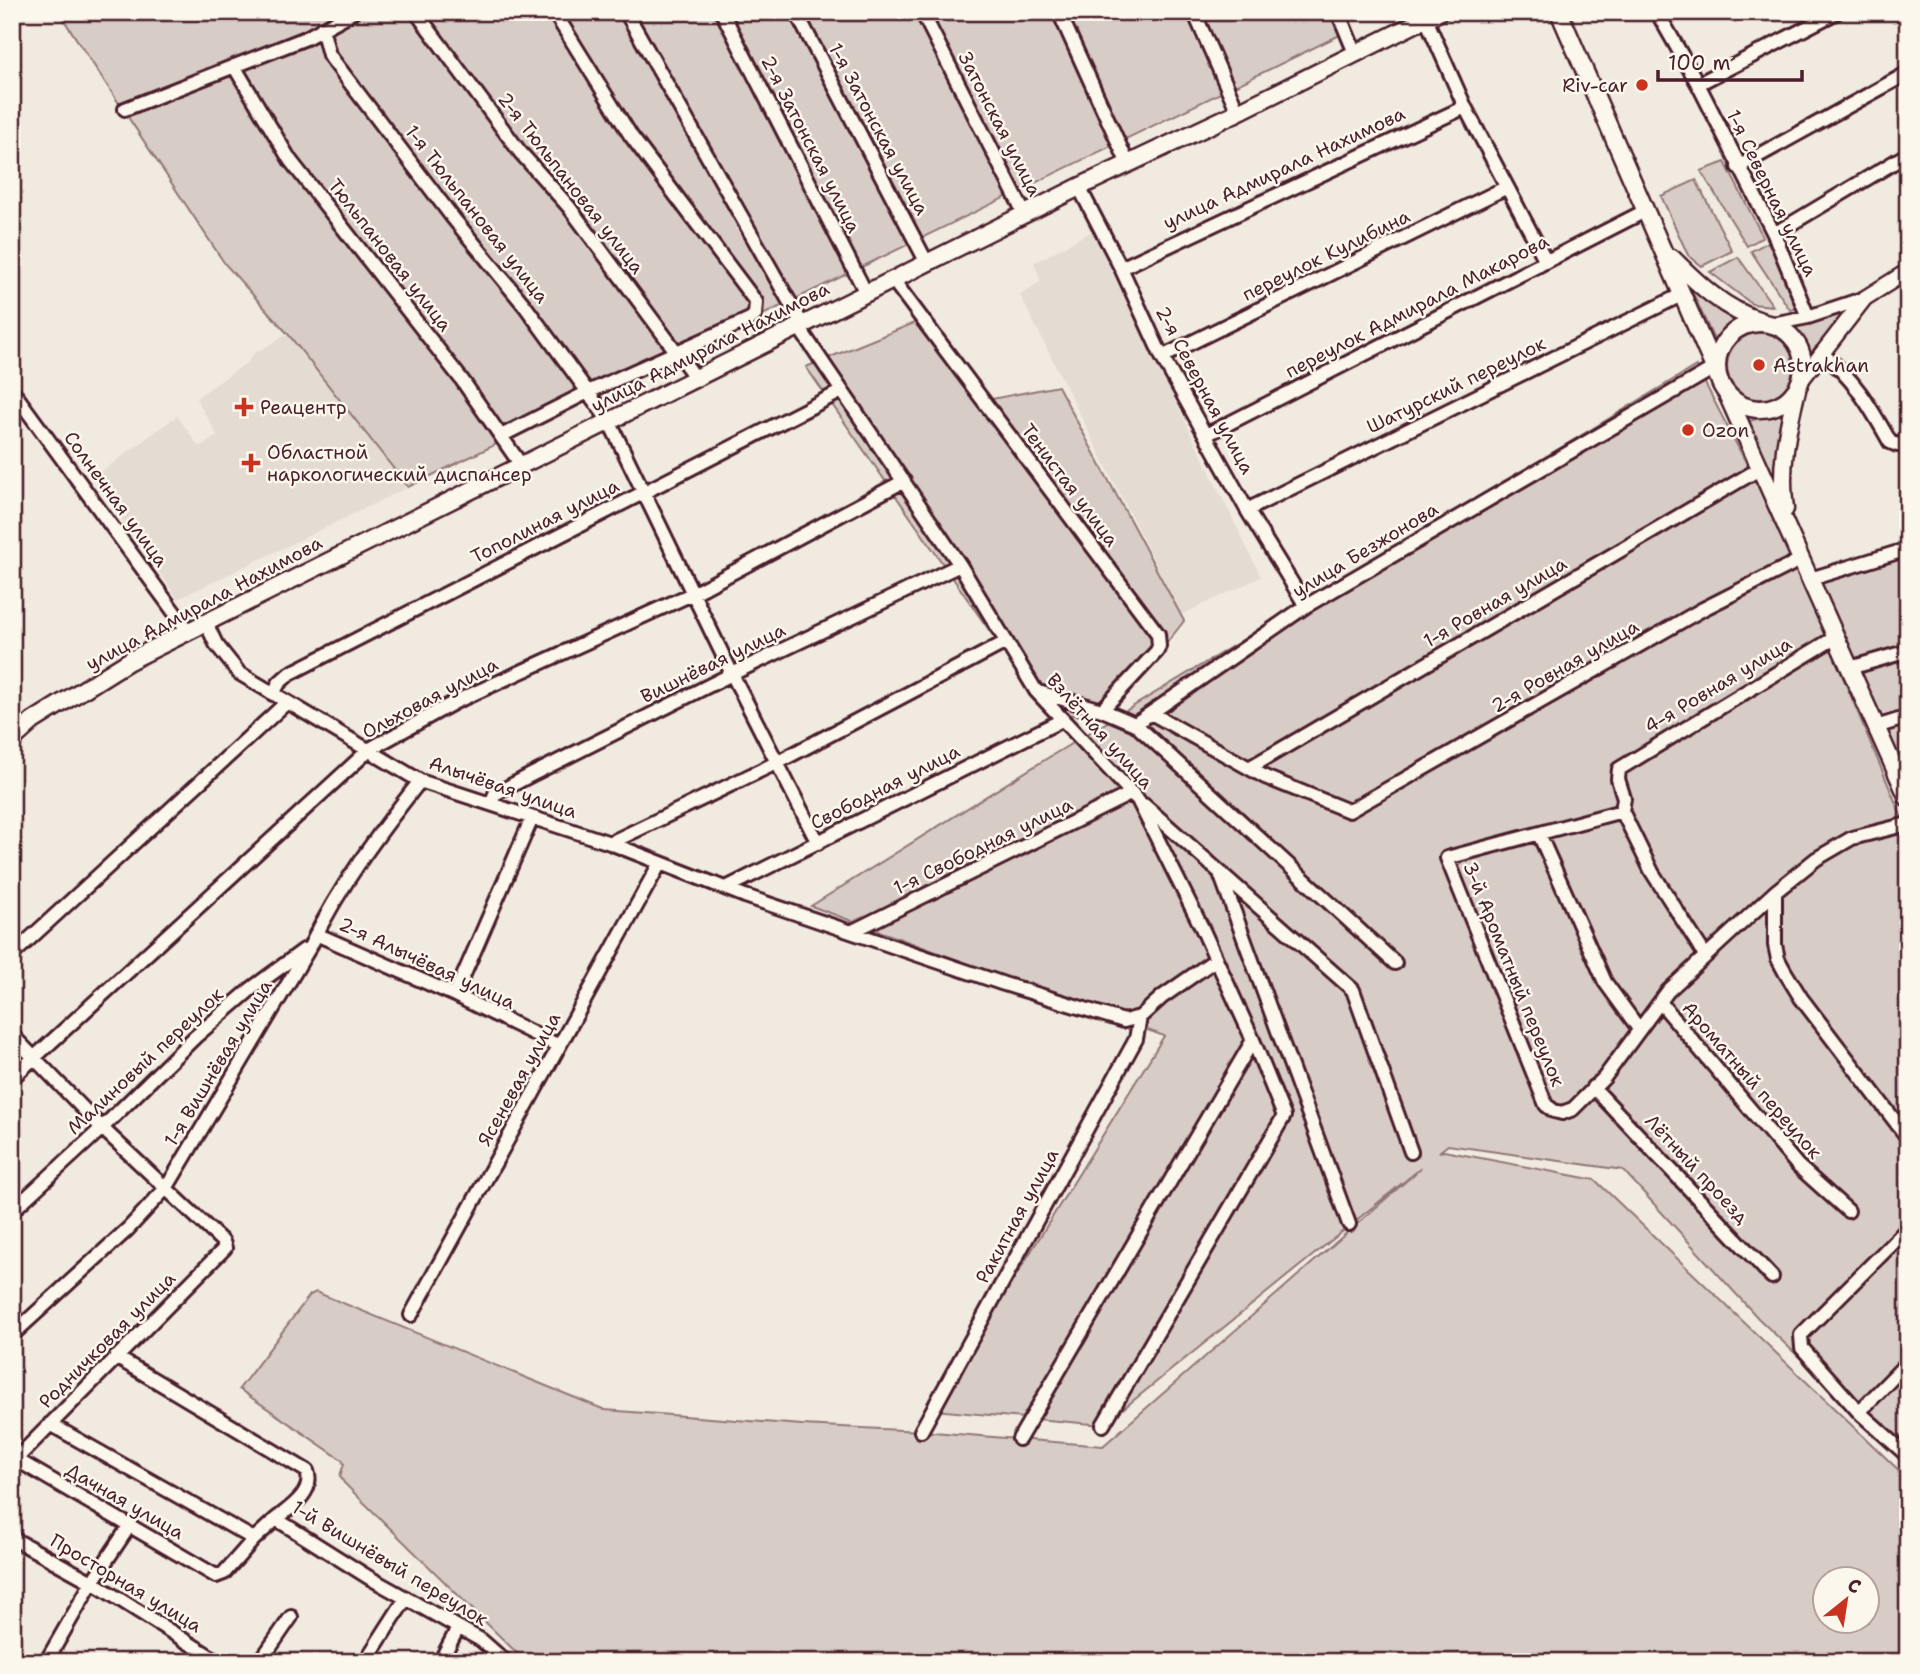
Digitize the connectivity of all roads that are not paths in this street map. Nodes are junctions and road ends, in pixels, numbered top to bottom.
1 (353, 12) edge
2 (416, 12) edge
3 (554, 12) edge
4 (626, 12) edge
5 (722, 12) edge
6 (796, 12) edge
7 (922, 12) edge
8 (1059, 12) edge
9 (1194, 12) edge
10 (1338, 12) edge
11 (1559, 12) edge
12 (1657, 12) edge
13 (1837, 12) edge
14 (1432, 15) edge
15 (322, 28) junction
16 (1355, 53) junction
17 (234, 66) junction
18 (1908, 73) edge
19 (1698, 84) junction
20 (1465, 107) junction
21 (125, 109) dead end
22 (1238, 112) junction
23 (1908, 154) edge
24 (1128, 164) junction
25 (1738, 167) junction
26 (1079, 187) junction
27 (1507, 187) junction
28 (1645, 211) junction
29 (1025, 215) junction
30 (1774, 234) junction
31 (1661, 245) junction
32 (1546, 261) junction
33 (928, 263) junction
34 (1121, 268) junction
35 (1908, 271) edge
36 (893, 280) junction
37 (866, 293) junction
38 (1683, 294) junction
39 (1865, 298) junction
40 (1808, 317) junction
41 (1769, 323) junction
42 (800, 325) junction
43 (677, 353) junction
44 (1821, 353) junction
45 (1162, 357) junction
46 (1716, 372) junction
47 (695, 377) junction
48 (1798, 386) junction
49 (12, 390) edge
50 (842, 391) junction
51 (588, 392) junction
52 (1726, 392) junction
53 (609, 421) junction
54 (1206, 435) junction
55 (501, 436) junction
56 (1908, 442) edge
57 (521, 465) junction
58 (1761, 468) junction
59 (904, 481) junction
60 (644, 492) junction
61 (1247, 510) junction
62 (1790, 532) junction
63 (1908, 550) edge
64 (1802, 559) junction
65 (960, 565) junction
66 (1810, 579) junction
67 (694, 593) junction
68 (1306, 606) junction
69 (206, 622) junction
70 (188, 631) junction
71 (1836, 637) junction
72 (1006, 642) junction
73 (1908, 651) edge
74 (1850, 668) junction
75 (732, 674) junction
76 (1037, 691) junction
77 (273, 694) junction
78 (286, 703) junction
79 (1102, 710) junction
80 (1151, 713) junction
81 (1908, 717) edge
82 (1062, 720) junction
83 (1135, 724) junction
84 (1876, 727) junction
85 (12, 740) edge
86 (370, 749) junction
87 (778, 761) junction
88 (1249, 768) junction
89 (420, 781) junction
90 (1135, 797) junction
91 (1908, 798) edge
92 (491, 804) junction
93 (1622, 811) junction
94 (532, 818) junction
95 (1908, 824) edge
96 (1539, 834) junction
97 (610, 843) junction
98 (818, 843) junction
99 (660, 863) junction
100 (1220, 872) junction
101 (726, 888) junction
102 (1775, 892) junction
103 (851, 932) junction
104 (313, 939) junction
105 (12, 955) edge
106 (1706, 955) junction
107 (1215, 960) junction
108 (1395, 963) dead end
109 (455, 995) junction
110 (1660, 1002) junction
111 (1140, 1017) junction
112 (1639, 1029) junction
113 (12, 1035) edge
114 (1253, 1040) junction
115 (559, 1046) junction
116 (33, 1058) junction
117 (12, 1078) edge
118 (1593, 1087) junction
119 (102, 1128) junction
120 (1908, 1138) edge
121 (1411, 1152) dead end
122 (167, 1187) junction
123 (12, 1210) edge
124 (1848, 1211) dead end
125 (1349, 1224) dead end
126 (1908, 1228) edge
127 (1772, 1277) dead end
128 (411, 1314) dead end
129 (12, 1335) edge
130 (116, 1357) junction
131 (1908, 1362) edge
132 (1859, 1412) junction
133 (50, 1424) junction
134 (1103, 1425) dead end
135 (921, 1431) dead end
136 (1019, 1439) dead end
137 (1908, 1457) edge
138 (14, 1458) edge
139 (276, 1519) junction
140 (130, 1525) junction
141 (12, 1538) edge
142 (254, 1539) junction
143 (92, 1582) junction
144 (406, 1598) junction
145 (290, 1617) dead end
146 (458, 1628) junction
147 (47, 1662) edge
148 (219, 1662) edge
149 (260, 1662) edge
150 (365, 1662) edge
151 (440, 1662) edge
152 (506, 1662) edge

1 - 15 street
2 - 43 street, 2-я Тюльпановая улица
3 - 43 street
4 - 42 street, Взлётная улица
5 - 37 street, 2-я Затонская улица
6 - 33 street, 1-я Затонская улица
7 - 29 street, Затонская улица
8 - 24 street
9 - 22 street
10 - 16 street
11 - 28 main road
12 - 19 street, 1-я Северная улица
13 - 19 street
14 - 16 main road, улица Адмирала Нахимова
14 - 20 street
15 - 17 street
15 - 51 street, 1-я Тюльпановая улица
16 - 22 main road, улица Адмирала Нахимова
17 - 21 street
17 - 55 street, Тюльпановая улица
18 - 25 street
19 - 25 street, 1-я Северная улица
20 - 27 street
20 - 34 street, улица Адмирала Нахимова
22 - 24 main road, улица Адмирала Нахимова
23 - 30 street
24 - 26 main road, улица Адмирала Нахимова
25 - 30 street, 1-я Северная улица
26 - 29 main road, улица Адмирала Нахимова
26 - 34 street, 2-я Северная улица
27 - 32 street
27 - 45 street, переулок Кулибина
28 - 31 main road
28 - 32 street, переулок Адмирала Макарова
29 - 33 main road, улица Адмирала Нахимова
30 - 40 street, 1-я Северная улица
31 - 38 main road
31 - 41 main road
32 - 54 street, переулок Адмирала Макарова
33 - 36 main road, улица Адмирала Нахимова
34 - 45 street, 2-я Северная улица
35 - 39 street
36 - 37 main road, улица Адмирала Нахимова
36 - 79 street, Тенистая улица
37 - 42 main road, улица Адмирала Нахимова
38 - 46 main road
38 - 61 street, Шатурский переулок
39 - 40 street
39 - 44 street
40 - 41 street
41 - 46 main road
41 - 48 main road
42 - 47 main road, улица Адмирала Нахимова
42 - 50 street, Взлётная улица
43 - 47 street, 2-я Тюльпановая улица
43 - 51 street
44 - 48 street
44 - 56 street
45 - 54 street, 2-я Северная улица
46 - 52 main road
46 - 68 street, улица Безжонова
47 - 53 main road, улица Адмирала Нахимова
48 - 52 main road
48 - 62 main road
49 - 70 street, Солнечная улица
50 - 59 street, Взлётная улица
50 - 60 street, Тополиная улица
51 - 53 street, 1-я Тюльпановая улица
51 - 55 street
52 - 58 main road
53 - 57 main road, улица Адмирала Нахимова
53 - 60 street, 1-я Тюльпановая улица
54 - 61 street, 2-я Северная улица
55 - 57 street, Тюльпановая улица
57 - 69 main road, улица Адмирала Нахимова
58 - 62 main road
58 - 88 street, 1-я Ровная улица
59 - 65 street, Взлётная улица
59 - 67 street, Ольховая улица
60 - 67 street, 1-я Тюльпановая улица
60 - 77 street, Тополиная улица
61 - 68 street, 2-я Северная улица
62 - 64 main road
63 - 66 street
64 - 66 main road
64 - 88 street, 2-я Ровная улица
65 - 72 street, Взлётная улица
65 - 75 street, Вишнёвая улица
66 - 71 main road
67 - 75 street, 1-я Тюльпановая улица
67 - 86 street, Ольховая улица
68 - 80 street, улица Безжонова
69 - 70 main road, улица Адмирала Нахимова
69 - 77 street, Алычёвая улица
70 - 85 main road, улица Адмирала Нахимова
71 - 74 main road
71 - 93 street, 4-я Ровная улица
72 - 76 street, Взлётная улица
72 - 87 street
73 - 74 street
74 - 84 main road
75 - 87 street, 1-я Тюльпановая улица
75 - 92 street, Вишнёвая улица
76 - 79 street
76 - 82 street, Взлётная улица
77 - 78 street, Алычёвая улица
78 - 86 street, Алычёвая улица
78 - 105 street
79 - 83 street
80 - 83 street, улица Безжонова
80 - 88 street
81 - 84 street
82 - 90 street, Взлётная улица
82 - 98 street, Свободная улица
83 - 108 street
84 - 91 main road
86 - 89 street, Алычёвая улица
86 - 116 street, Ольховая улица
87 - 97 street
87 - 98 street, 1-я Тюльпановая улица
89 - 92 street, Алычёвая улица
89 - 104 street, 1-я Вишнёвая улица
90 - 100 street
90 - 103 street, 1-я Свободная улица
90 - 107 street, Взлётная улица
92 - 94 street, Алычёвая улица
93 - 96 street
93 - 106 street
94 - 97 street, Алычёвая улица
94 - 109 street
95 - 102 street
96 - 112 street
96 - 118 street, 3-й Ароматный переулок
97 - 99 street, Алычёвая улица
98 - 101 street, Свободная улица
99 - 101 street, Алычёвая улица
99 - 115 street, Ясеневая улица
100 - 121 street
100 - 125 street
101 - 103 street, Алычёвая улица
102 - 106 street
102 - 120 street
103 - 111 street, Алычёвая улица
104 - 109 street, 2-я Алычёвая улица
104 - 119 street, Малиновый переулок
104 - 122 street, 1-я Вишнёвая улица
106 - 110 street
107 - 111 street
107 - 114 street, Взлётная улица
109 - 115 street, 2-я Алычёвая улица
110 - 112 street
110 - 124 street, Ароматный переулок
111 - 135 street, Ракитная улица
112 - 118 street
113 - 116 street
114 - 134 street, Взлётная улица
114 - 136 street
115 - 128 street, Ясеневая улица
116 - 117 street, Ольховая улица
116 - 119 street
118 - 127 street, Лётный проезд
119 - 122 street
119 - 123 street, Малиновый переулок
122 - 129 street, 1-я Вишнёвая улица
122 - 130 street, Родничковая улица
126 - 132 street
130 - 133 street, Родничковая улица
130 - 139 street, 1-й Вишнёвый переулок
131 - 132 street
132 - 137 street
133 - 138 street, Родничковая улица
133 - 142 street
138 - 140 street, Дачная улица
139 - 142 street
139 - 144 street, 1-й Вишнёвый переулок
140 - 142 street, Дачная улица
140 - 143 street
141 - 143 street, Просторная улица
143 - 147 street
143 - 148 street, Просторная улица
144 - 146 street, 1-й Вишнёвый переулок
144 - 150 street
145 - 149 street
146 - 151 street
146 - 152 street, 1-й Вишнёвый переулок

